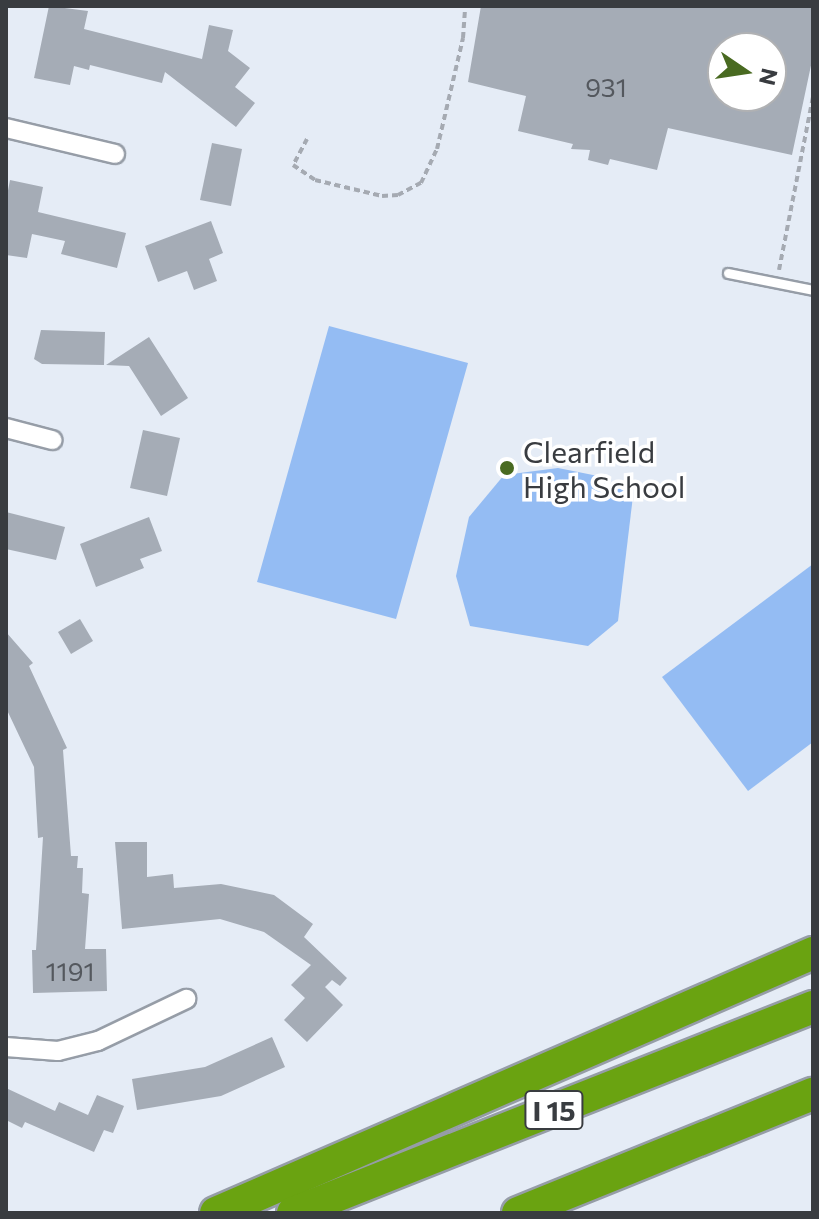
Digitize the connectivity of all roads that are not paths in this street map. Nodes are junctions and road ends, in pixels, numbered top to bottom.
1 (6, 128) edge
2 (115, 154) dead end
3 (728, 273) dead end
4 (813, 290) edge
5 (6, 428) edge
6 (52, 440) dead end
7 (813, 953) edge
8 (186, 999) dead end
9 (813, 1007) edge
10 (6, 1047) edge
11 (813, 1094) edge
12 (216, 1213) edge
13 (293, 1213) edge
14 (518, 1213) edge

1 - 2 street
3 - 4 lane
5 - 6 street
7 - 12 highway
8 - 10 street
9 - 13 highway, I 15
11 - 14 highway

